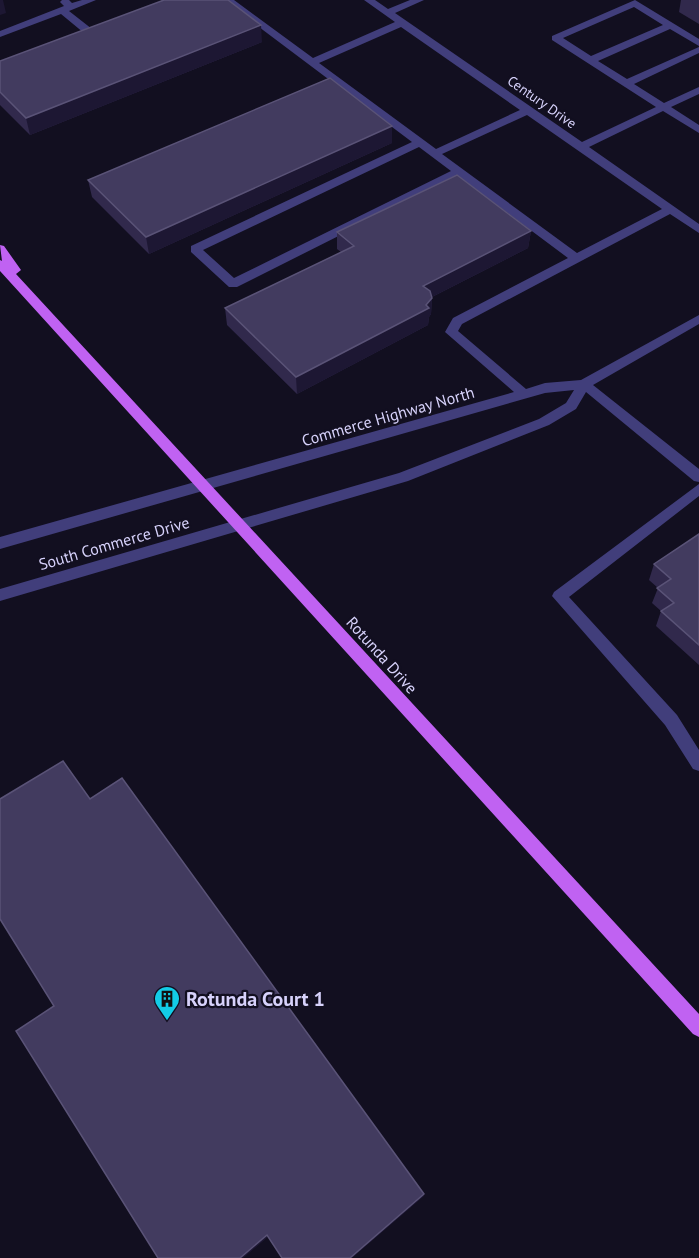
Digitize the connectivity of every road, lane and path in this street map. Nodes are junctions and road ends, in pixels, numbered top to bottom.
1 (91, 0) edge
2 (228, 0) edge
3 (369, 0) edge
4 (419, 0) edge
5 (66, 6) edge
6 (387, 13) junction
7 (402, 23) junction
8 (670, 25) junction
9 (0, 34) edge
10 (77, 35) edge
11 (699, 50) edge
12 (591, 60) junction
13 (312, 62) junction
14 (628, 83) junction
15 (699, 90) edge
16 (663, 106) junction
17 (528, 110) junction
18 (699, 130) edge
19 (420, 142) junction
20 (581, 147) junction
21 (435, 153) junction
22 (459, 171) junction
23 (670, 208) junction
24 (699, 229) edge
25 (0, 249) edge
26 (576, 258) junction
27 (0, 264) edge
28 (0, 275) edge
29 (38, 305) junction
30 (699, 319) edge
31 (584, 384) junction
32 (524, 394) junction
33 (699, 477) edge
34 (203, 486) junction
35 (699, 489) edge
36 (238, 525) junction
37 (0, 543) edge
38 (0, 595) edge
39 (699, 764) edge
40 (699, 1028) edge

1 - 5 street
2 - 13 street
3 - 6 street, Century Drive
4 - 6 street
5 - 9 street
5 - 10 street
6 - 7 street, Century Drive
7 - 13 street
7 - 17 street, Century Drive
8 - 11 street
8 - 12 street
8 - 12 street
11 - 14 street
12 - 14 street
13 - 19 street
14 - 16 street
15 - 16 street
16 - 18 street
16 - 20 street
17 - 20 street, Century Drive
17 - 21 street
19 - 21 street
19 - 22 street
20 - 23 street, Century Drive
21 - 22 street
22 - 26 street
23 - 24 street, Century Drive
23 - 26 street
25 - 29 main road
26 - 32 street
27 - 29 main road, Rotunda Drive
28 - 29 main road, Rotunda Drive
29 - 34 main road, Rotunda Drive
30 - 31 street, Commerce Highway North
31 - 32 street, Commerce Highway North
31 - 33 street
31 - 36 street, Commerce Highway North
32 - 34 street, Commerce Highway North
34 - 36 main road, Rotunda Drive
34 - 37 street, South Commerce Drive
35 - 39 street
36 - 38 street, South Commerce Drive
36 - 40 main road, Rotunda Drive

